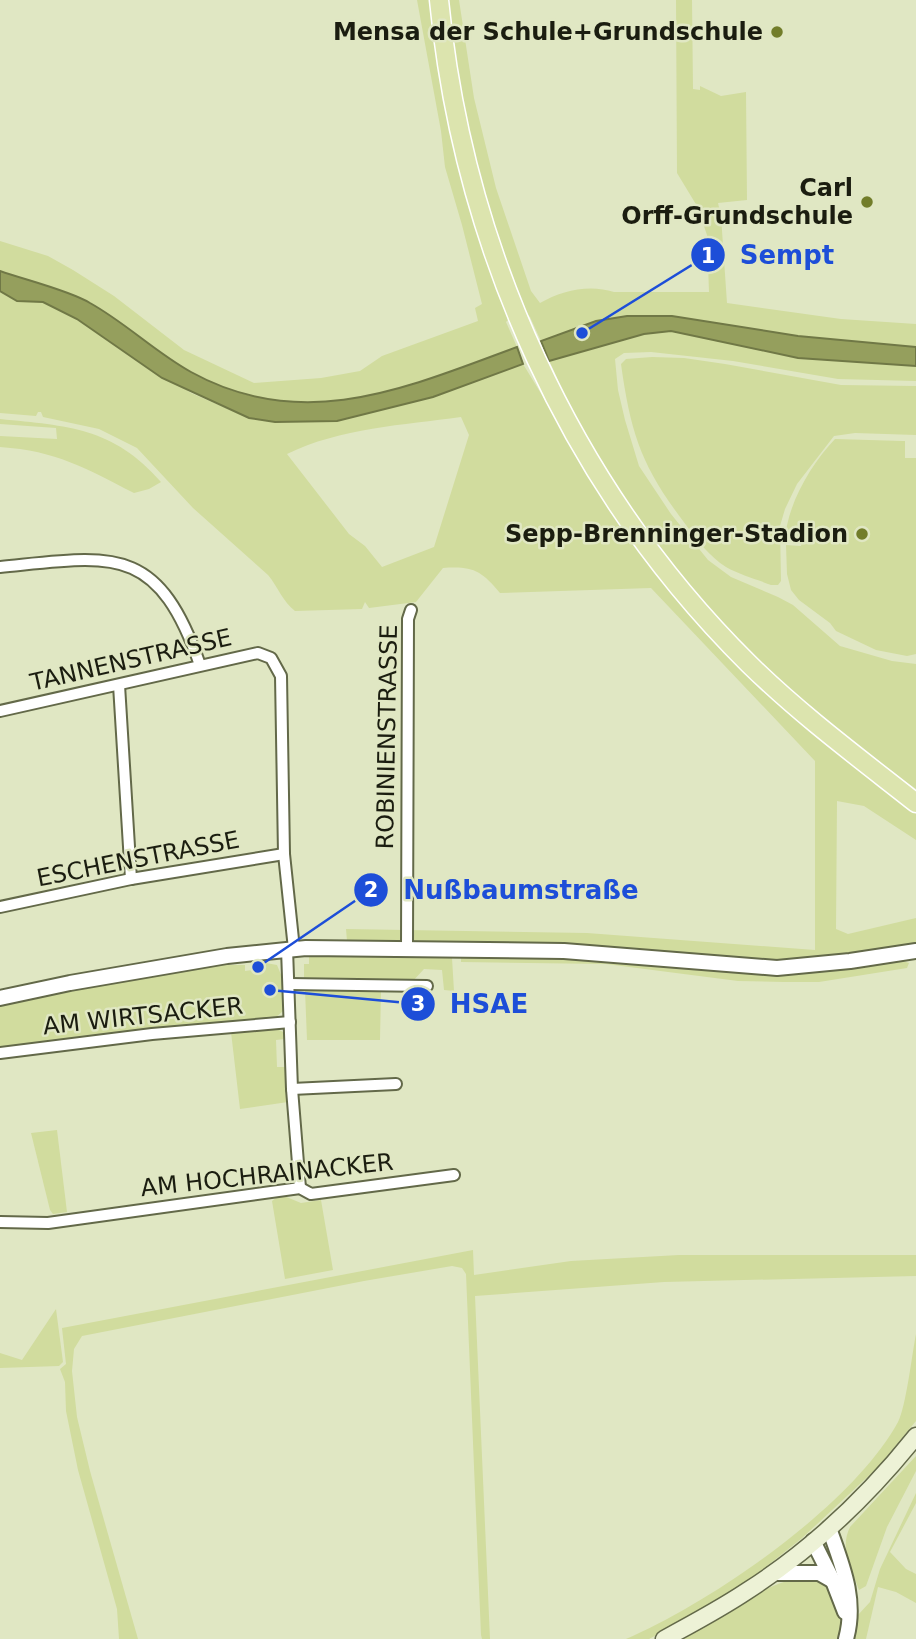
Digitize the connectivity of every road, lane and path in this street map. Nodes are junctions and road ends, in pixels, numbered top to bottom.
1 (439, 0) edge
2 (0, 567) edge
3 (411, 610) dead end
4 (200, 665) junction
5 (119, 685) junction
6 (0, 711) edge
7 (891, 783) junction
8 (916, 797) edge
9 (916, 803) edge
10 (284, 854) junction
11 (131, 879) junction
12 (0, 907) edge
13 (407, 948) junction
14 (291, 949) junction
15 (916, 951) edge
16 (289, 984) junction
17 (427, 986) dead end
18 (0, 998) edge
19 (290, 1023) junction
20 (0, 1053) edge
21 (396, 1084) dead end
22 (292, 1089) junction
23 (454, 1175) dead end
24 (300, 1188) junction
25 (0, 1222) edge
26 (916, 1436) edge
27 (829, 1528) junction
28 (813, 1541) junction
29 (773, 1573) junction
30 (834, 1581) junction
31 (848, 1633) edge
32 (664, 1639) edge

1 - 7 main road
2 - 4 street
3 - 13 street, ROBINIENSTRASSE
4 - 5 street, TANNENSTRASSE
4 - 10 street, TANNENSTRASSE
5 - 6 street, TANNENSTRASSE
5 - 11 street
7 - 8 main road
7 - 9 main road
10 - 11 street, ESCHENSTRASSE
10 - 14 street
11 - 12 street, ESCHENSTRASSE
13 - 14 street
13 - 15 street
14 - 16 street
14 - 18 street
16 - 17 street
16 - 19 street
19 - 20 street, AM WIRTSACKER
19 - 22 street
21 - 22 street
22 - 24 street
23 - 24 street, AM HOCHRAINACKER
24 - 25 street, AM HOCHRAINACKER
26 - 27 main road
27 - 28 main road
27 - 31 street
28 - 29 main road
28 - 30 street
29 - 30 street
29 - 32 main road
30 - 31 street

